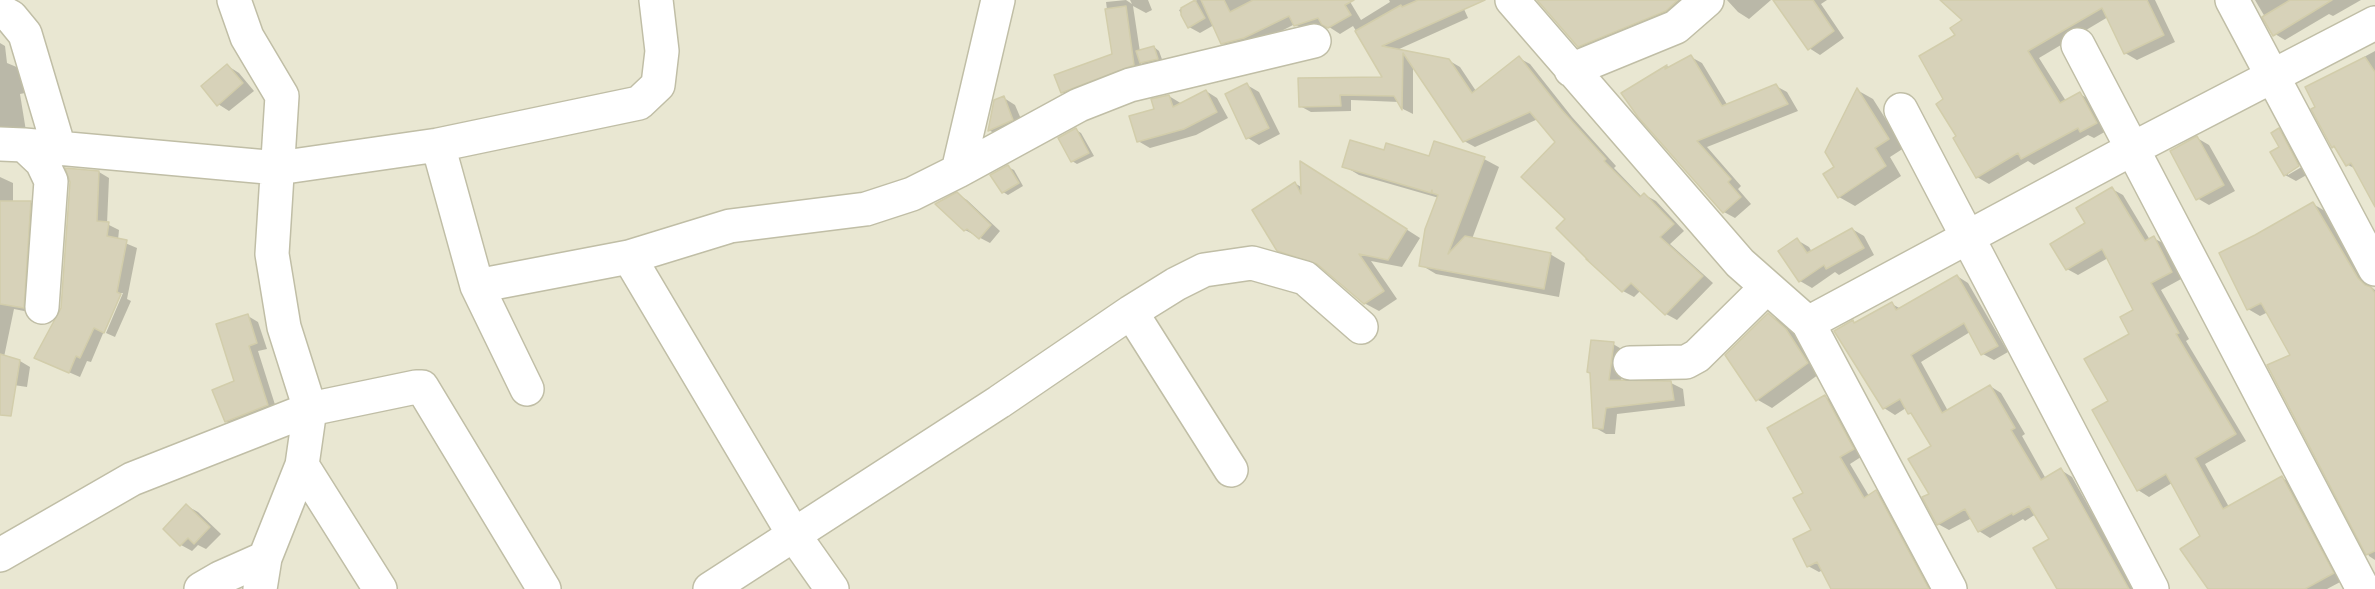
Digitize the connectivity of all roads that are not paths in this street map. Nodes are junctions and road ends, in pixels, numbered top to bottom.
1 (234, 0) edge
2 (656, 0) edge
3 (998, 0) edge
4 (1512, 0) edge
5 (1707, 0) edge
6 (2232, 0) edge
7 (0, 11) edge
8 (2375, 23) edge
9 (1314, 41) dead end
10 (2078, 45) dead end
11 (1571, 70) junction
12 (2274, 76) junction
13 (1901, 111) dead end
14 (12, 145) edge
15 (438, 145) junction
16 (59, 148) junction
17 (2132, 149) junction
18 (278, 168) junction
19 (958, 171) junction
20 (1968, 239) junction
21 (629, 257) junction
22 (2375, 269) edge
23 (477, 286) junction
24 (1767, 287) junction
25 (42, 307) dead end
26 (1131, 312) junction
27 (1808, 323) junction
28 (1361, 327) dead end
29 (1630, 363) dead end
30 (527, 389) dead end
31 (310, 409) junction
32 (302, 465) junction
33 (1231, 470) dead end
34 (794, 535) junction
35 (0, 555) edge
36 (263, 574) edge
37 (201, 589) edge
38 (380, 589) edge
39 (544, 589) edge
40 (710, 589) edge
41 (832, 589) edge
42 (1950, 589) edge
43 (2152, 589) edge
44 (2362, 589) edge

1 - 18 street
2 - 15 street
3 - 19 street
4 - 11 street
5 - 11 street
6 - 12 street
7 - 16 street
8 - 12 street
9 - 19 street
10 - 17 street
11 - 24 street
12 - 17 street
12 - 22 street
13 - 20 street
14 - 16 street
14 - 25 street
15 - 18 street
15 - 23 street
16 - 18 street
17 - 20 street
17 - 44 street
18 - 31 street
19 - 21 street
20 - 27 street
20 - 43 street
21 - 23 street
21 - 34 street
23 - 30 street
24 - 27 street
24 - 29 street
26 - 28 street
26 - 33 street
26 - 34 street
27 - 42 street
31 - 32 street
31 - 35 street
31 - 39 street
32 - 36 street
32 - 38 street
34 - 40 street
34 - 41 street
36 - 37 street

